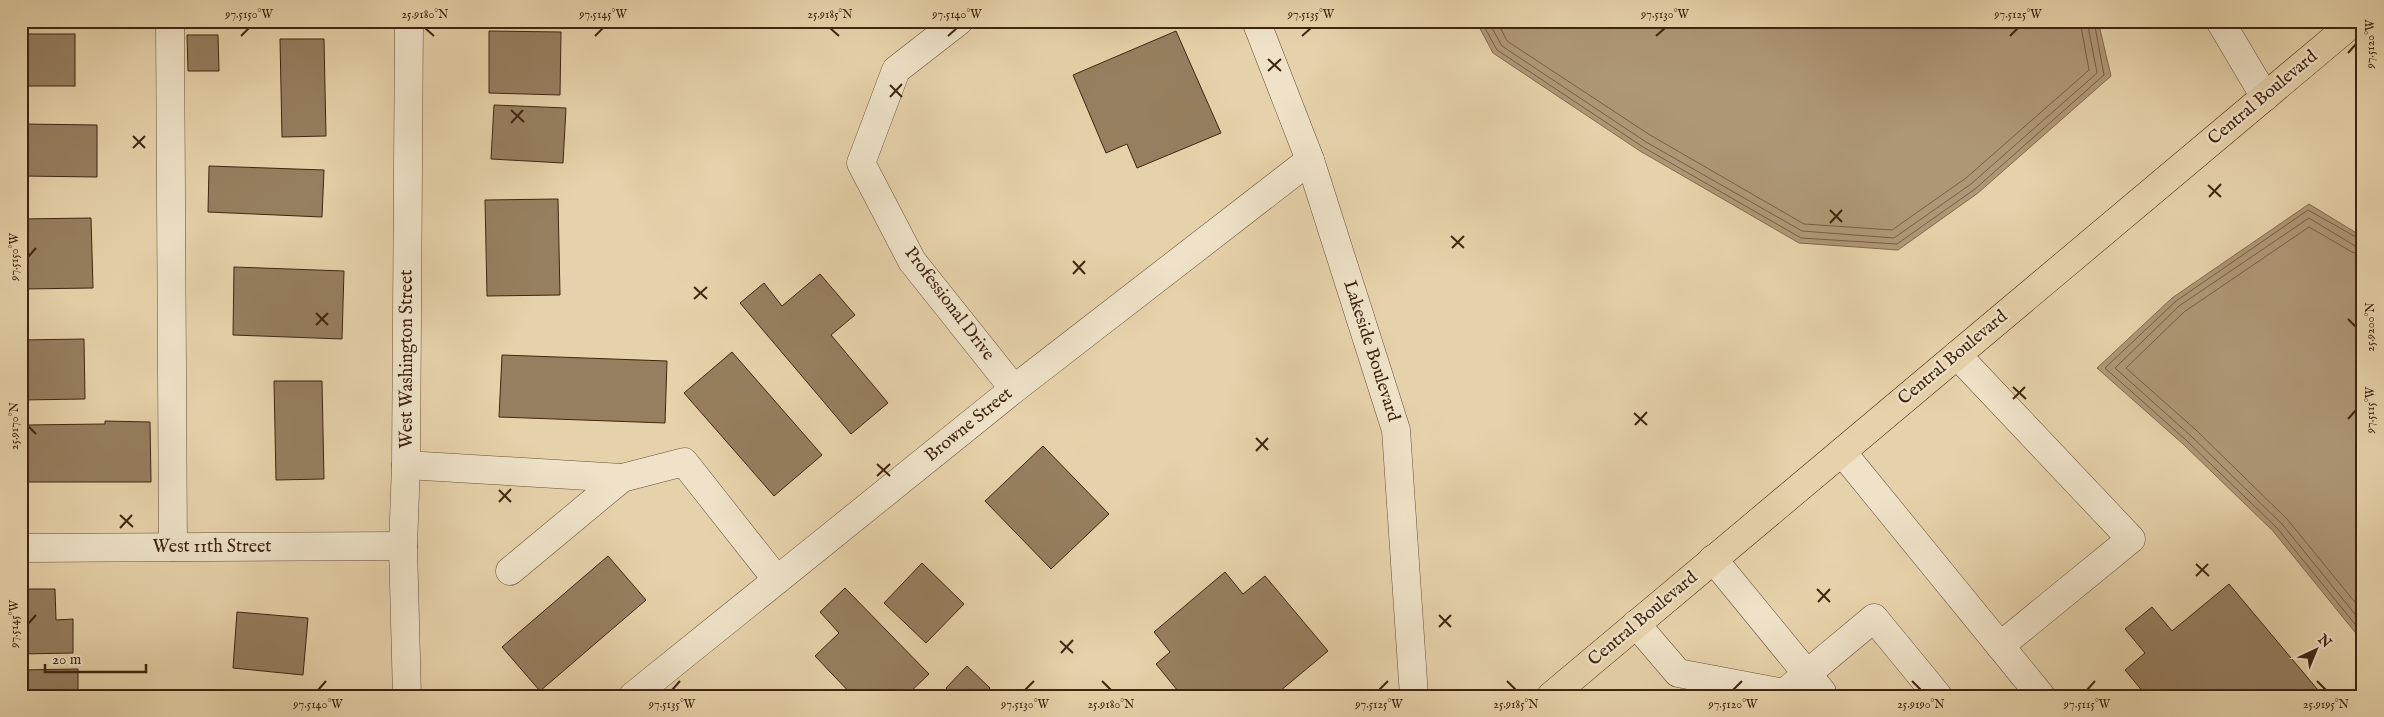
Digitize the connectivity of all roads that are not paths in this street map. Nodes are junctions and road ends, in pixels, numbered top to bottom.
1 (170, 21) edge
2 (409, 21) edge
3 (959, 21) edge
4 (1256, 21) edge
5 (2220, 21) edge
6 (2355, 21) edge
7 (2265, 97) junction
8 (1310, 160) junction
9 (1957, 355) junction
10 (1014, 388) junction
11 (1842, 452) junction
12 (406, 465) junction
13 (622, 478) junction
14 (403, 546) junction
15 (173, 547) junction
16 (21, 548) edge
17 (1713, 560) junction
18 (510, 571) dead end
19 (777, 580) junction
20 (1636, 624) junction
21 (2000, 646) junction
22 (1814, 685) edge
23 (407, 696) edge
24 (634, 696) edge
25 (1414, 696) edge
26 (1551, 696) edge
27 (1938, 696) edge
28 (2041, 696) edge

1 - 15 street
2 - 12 street, West Washington Street
3 - 10 street, Professional Drive
4 - 8 street, Lakeside Boulevard
5 - 7 street
6 - 7 main road, Central Boulevard
7 - 9 main road, Central Boulevard
8 - 10 street, Browne Street
8 - 25 street, Lakeside Boulevard
9 - 11 main road, Central Boulevard
9 - 21 street
10 - 19 street, Browne Street
11 - 17 main road, Central Boulevard
11 - 21 street
12 - 13 street
12 - 14 street, West Washington Street
13 - 18 street
13 - 19 street
14 - 15 street, West 11th Street
14 - 23 street, West Washington Street
15 - 16 street, West 11th Street
17 - 20 main road, Central Boulevard
17 - 22 street
19 - 24 street, Browne Street
20 - 22 street
20 - 26 main road, Central Boulevard
21 - 28 street
22 - 27 street

